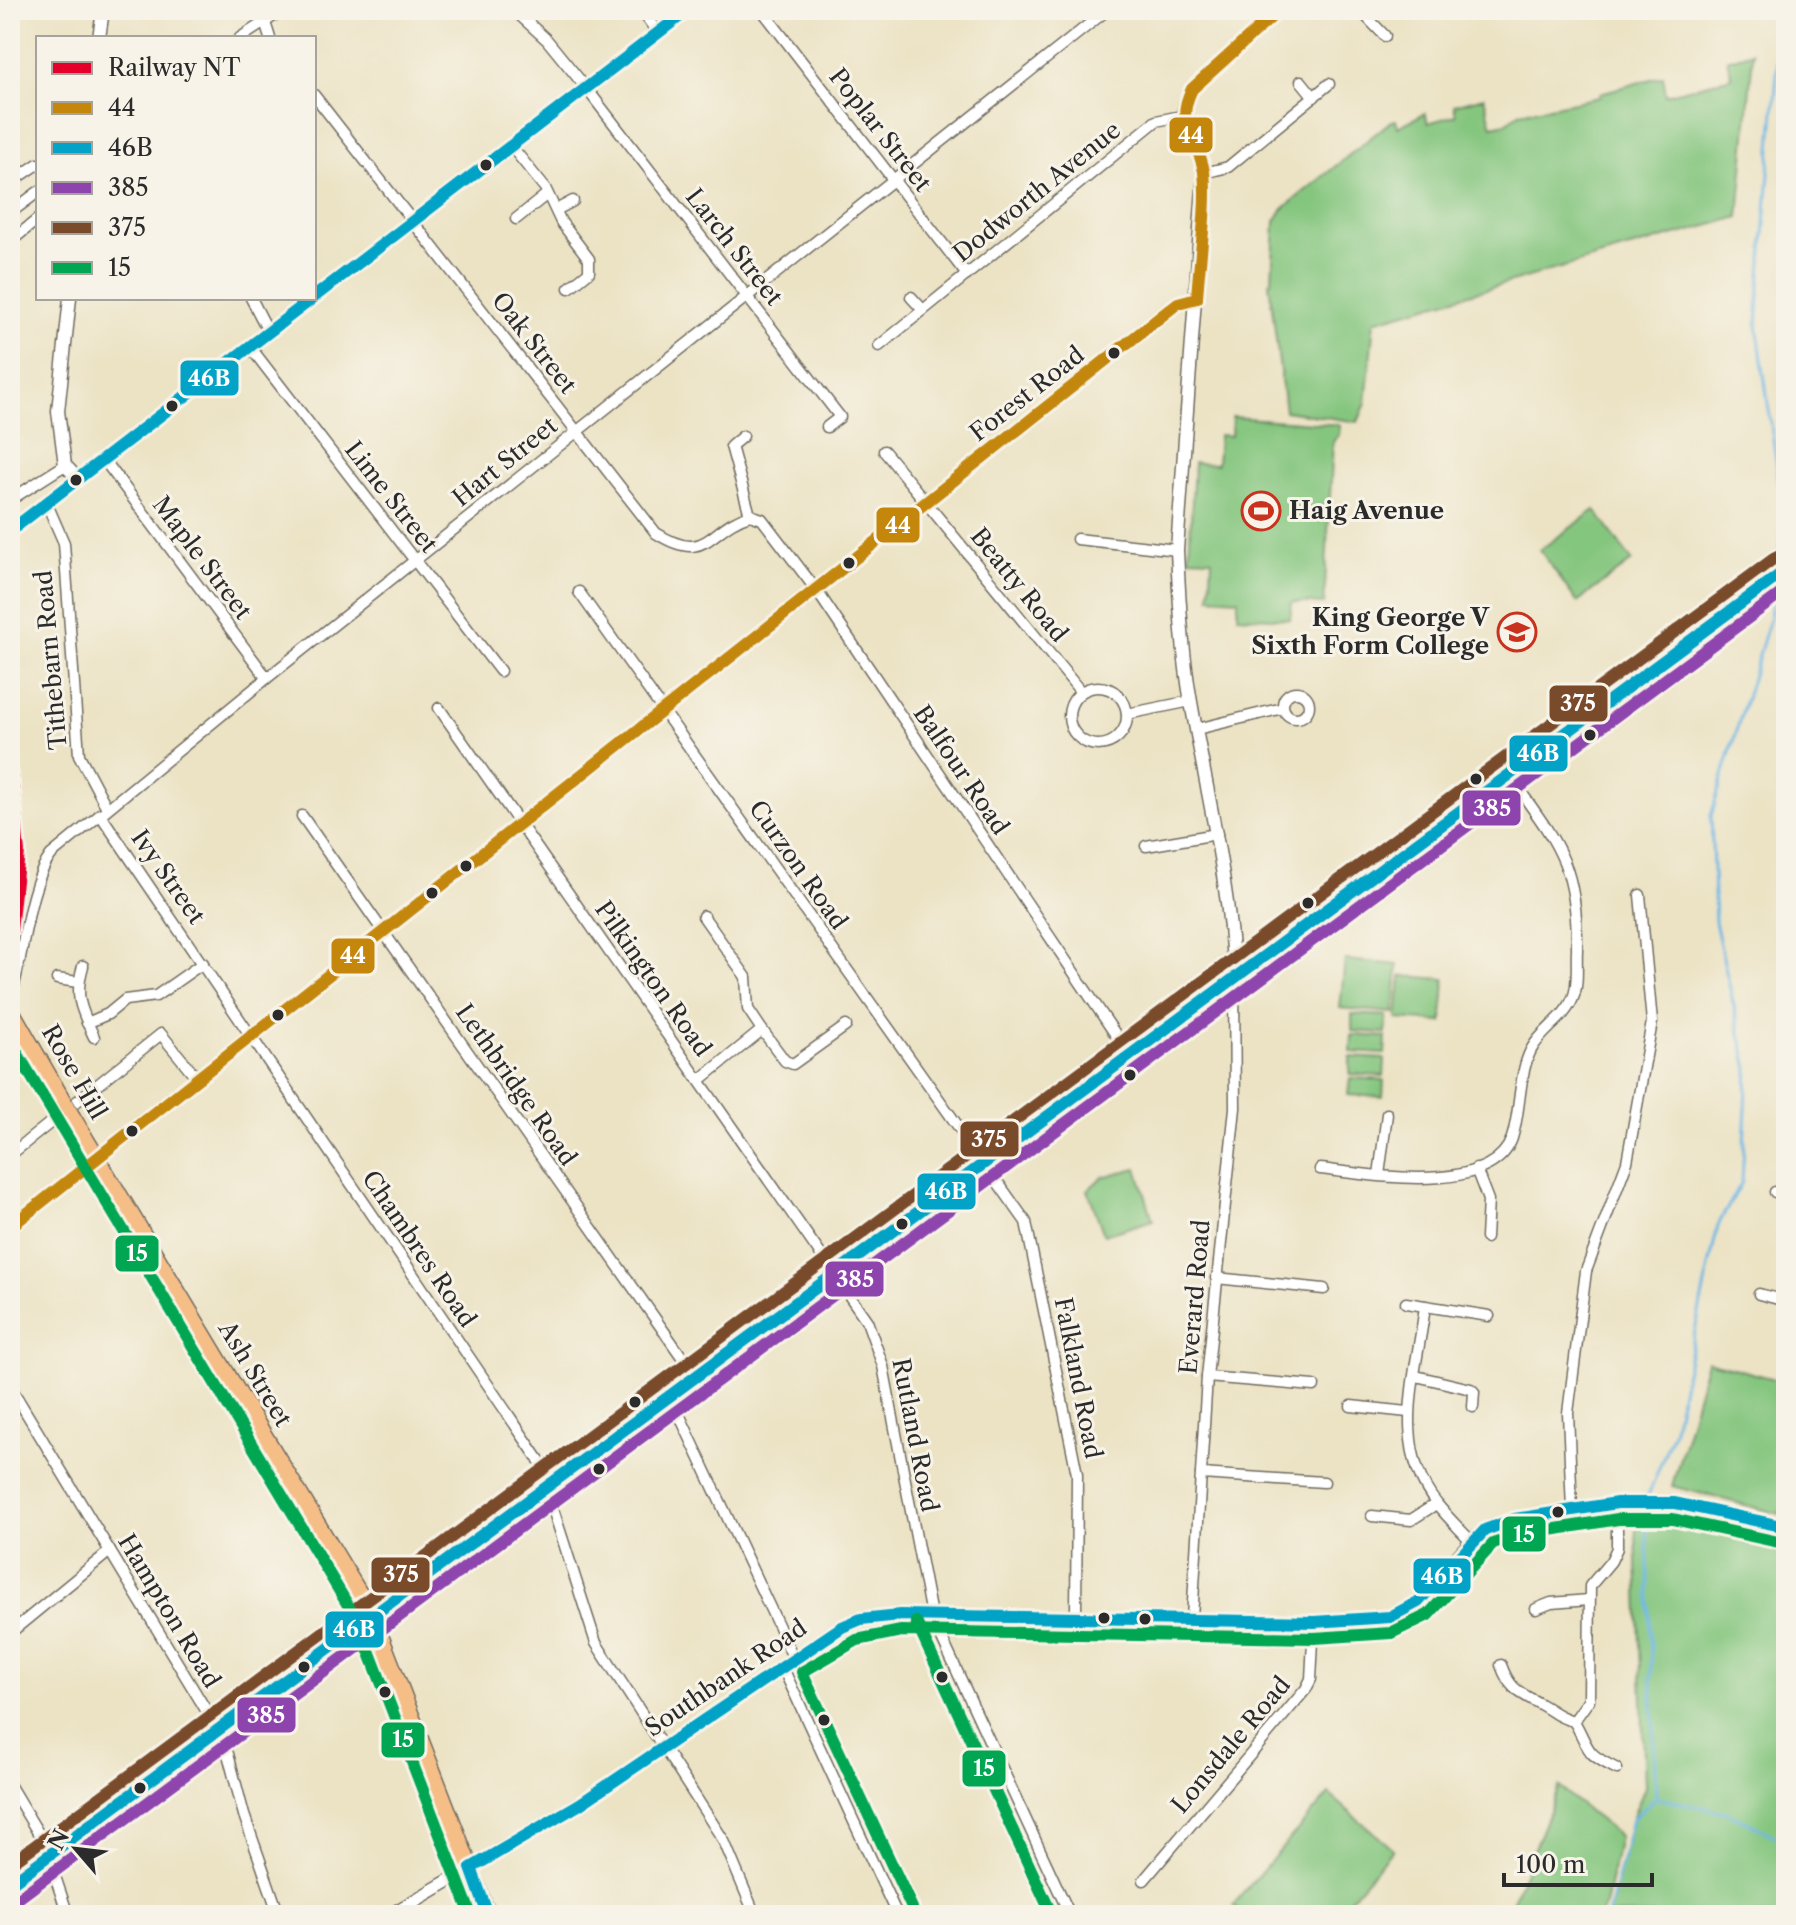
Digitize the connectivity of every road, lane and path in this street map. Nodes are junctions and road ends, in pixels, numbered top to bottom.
1 (103, 10) edge
2 (283, 10) edge
3 (514, 10) edge
4 (641, 10) edge
5 (688, 10) edge
6 (762, 10) edge
7 (1107, 10) edge
8 (1279, 10) edge
9 (1360, 10) edge
10 (261, 15) edge
11 (658, 33) junction
12 (99, 36) edge
13 (242, 36) edge
14 (269, 36) edge
15 (1385, 36) dead end
16 (1301, 81) dead end
17 (1329, 84) dead end
18 (587, 89) junction
19 (1314, 97) junction
20 (316, 98) edge
21 (1181, 116) junction
22 (511, 146) junction
23 (36, 165) edge
24 (1204, 173) junction
25 (893, 179) junction
26 (10, 183) edge
27 (36, 194) edge
28 (546, 195) junction
29 (573, 201) dead end
30 (558, 209) junction
31 (10, 213) edge
32 (516, 219) dead end
33 (36, 221) edge
34 (415, 222) junction
35 (10, 242) edge
36 (967, 275) junction
37 (569, 288) dead end
38 (746, 296) junction
39 (316, 297) edge
40 (911, 297) dead end
41 (1197, 298) junction
42 (70, 300) edge
43 (252, 300) edge
44 (312, 300) edge
45 (923, 310) junction
46 (269, 333) junction
47 (879, 346) dead end
48 (251, 348) junction
49 (827, 427) dead end
50 (576, 431) junction
51 (743, 436) dead end
52 (884, 451) dead end
53 (105, 461) junction
54 (65, 465) junction
55 (78, 479) junction
56 (10, 500) edge
57 (926, 503) junction
58 (47, 504) junction
59 (750, 515) junction
60 (13, 528) edge
61 (1077, 539) dead end
62 (1177, 550) junction
63 (415, 561) junction
64 (1786, 570) edge
65 (817, 591) junction
66 (579, 592) dead end
67 (500, 671) dead end
68 (267, 678) junction
69 (1081, 692) junction
70 (1191, 701) junction
71 (439, 708) dead end
72 (1283, 708) dead end
73 (665, 710) junction
74 (1127, 714) junction
75 (1197, 729) junction
76 (1508, 774) junction
77 (103, 811) junction
78 (302, 816) dead end
79 (520, 825) junction
80 (1217, 834) junction
81 (1146, 846) dead end
82 (1640, 895) dead end
83 (703, 916) dead end
84 (385, 932) junction
85 (203, 963) junction
86 (83, 966) dead end
87 (57, 979) dead end
88 (1234, 979) junction
89 (78, 982) junction
90 (10, 999) edge
91 (10, 1009) edge
92 (87, 1023) junction
93 (846, 1026) dead end
94 (762, 1030) junction
95 (94, 1037) dead end
96 (252, 1037) junction
97 (1130, 1056) junction
98 (197, 1078) junction
99 (700, 1080) junction
100 (1387, 1114) dead end
101 (10, 1155) edge
102 (96, 1159) junction
103 (985, 1162) junction
104 (1320, 1169) dead end
105 (1476, 1169) junction
106 (1379, 1175) junction
107 (10, 1208) edge
108 (15, 1224) edge
109 (1486, 1238) dead end
110 (833, 1273) junction
111 (1216, 1278) junction
112 (1324, 1289) dead end
113 (1759, 1294) dead end
114 (1786, 1301) edge
115 (1406, 1303) dead end
116 (1425, 1306) junction
117 (1489, 1316) dead end
118 (1416, 1376) junction
119 (696, 1377) junction
120 (1207, 1377) junction
121 (10, 1386) edge
122 (1314, 1386) dead end
123 (670, 1395) junction
124 (1351, 1406) dead end
125 (1473, 1407) dead end
126 (1408, 1412) junction
127 (1201, 1474) junction
128 (1324, 1482) dead end
129 (548, 1486) junction
130 (1617, 1503) junction
131 (1436, 1504) junction
132 (1572, 1510) junction
133 (1372, 1516) dead end
134 (1786, 1527) edge
135 (1471, 1541) junction
136 (110, 1551) junction
137 (1589, 1600) junction
138 (1536, 1609) dead end
139 (372, 1615) junction
140 (931, 1615) junction
141 (1076, 1616) junction
142 (1192, 1618) junction
143 (1314, 1622) junction
144 (10, 1633) edge
145 (794, 1659) junction
146 (1501, 1665) dead end
147 (782, 1666) junction
148 (1574, 1721) junction
149 (217, 1731) junction
150 (662, 1746) junction
151 (1617, 1769) dead end
152 (10, 1786) edge
153 (48, 1854) junction
154 (471, 1868) junction
155 (1144, 1880) dead end
156 (10, 1884) edge
157 (68, 1915) edge
158 (279, 1915) edge
159 (390, 1915) edge
160 (488, 1915) edge
161 (755, 1915) edge
162 (897, 1915) edge
163 (1070, 1915) edge

1 - 12 street
2 - 10 street
3 - 18 street, Larch Street
4 - 11 street
5 - 11 street
6 - 25 street, Poplar Street
7 - 25 street, Hart Street
8 - 21 street
9 - 15 street
10 - 13 street
10 - 14 street
11 - 18 street
16 - 19 street
17 - 19 street
18 - 22 street
18 - 38 street, Larch Street
19 - 24 street
20 - 34 street, Oak Street
21 - 24 street
21 - 36 street, Dodworth Avenue
22 - 28 street
22 - 34 street
23 - 26 street
24 - 41 street
25 - 36 street, Poplar Street
25 - 38 street, Hart Street
27 - 31 street
28 - 30 street
28 - 32 street
29 - 30 street
30 - 37 street
33 - 35 street
34 - 39 street
34 - 50 street, Oak Street
36 - 45 street, Dodworth Avenue
38 - 49 street, Larch Street
38 - 50 street, Hart Street
40 - 45 street
41 - 57 street, Forest Road
41 - 62 street
42 - 54 street
43 - 46 street
44 - 46 street
45 - 47 street, Dodworth Avenue
46 - 48 street
48 - 53 street
48 - 63 street, Lime Street
50 - 59 street, Oak Street
50 - 63 street, Hart Street
51 - 59 street
52 - 57 street
53 - 55 street
53 - 68 street, Maple Street
54 - 55 street
54 - 56 street
55 - 58 street
57 - 65 street, Forest Road
57 - 69 street, Beatty Road
58 - 60 street
58 - 77 street, Tithebarn Road
59 - 65 street, Balfour Road
61 - 62 street
62 - 70 street
63 - 67 street, Lime Street
63 - 68 street, Hart Street
64 - 76 highway
65 - 73 street, Forest Road
65 - 97 street, Balfour Road
66 - 73 street, Curzon Road
68 - 77 street, Hart Street
69 - 74 street
69 - 74 street
70 - 74 street
70 - 75 street
71 - 79 street, Pilkington Road
72 - 75 street
73 - 79 street, Forest Road
73 - 103 street, Curzon Road
75 - 80 street
76 - 88 highway
76 - 105 street
77 - 85 street, Ivy Street
77 - 90 street, Hart Street
78 - 84 street, Lethbridge Road
79 - 84 street, Forest Road
79 - 99 street, Pilkington Road
80 - 81 street
80 - 88 street
82 - 132 street
83 - 94 street
84 - 96 street, Forest Road
84 - 119 street, Lethbridge Road
85 - 92 street
85 - 96 street, Ivy Street
86 - 89 street
87 - 89 street
88 - 97 highway
88 - 111 street, Everard Road
89 - 92 street
91 - 102 main road, Rose Hill, bridge
92 - 95 street
93 - 94 street
94 - 99 street
96 - 98 street, Forest Road
96 - 129 street, Chambres Road
97 - 103 highway
98 - 101 street
98 - 102 street, Forest Road
99 - 110 street, Pilkington Road
100 - 106 street
102 - 108 street, Forest Road
102 - 139 main road, Ash Street
103 - 110 highway
103 - 141 street, Falkland Road
104 - 106 street
105 - 106 street
105 - 109 street
107 - 108 street
110 - 119 highway
110 - 140 street, Rutland Road
111 - 112 street
111 - 120 street, Everard Road
113 - 114 street
115 - 116 street
116 - 117 street
116 - 118 street
118 - 125 street
118 - 126 street
119 - 123 highway
120 - 122 street
120 - 127 street, Everard Road
121 - 136 street, Hampton Road
123 - 129 highway
123 - 145 street
124 - 126 street
126 - 131 street
127 - 128 street
127 - 142 street, Everard Road
129 - 139 highway
129 - 150 street, Chambres Road
130 - 132 street, Southbank Road
130 - 134 street, Southbank Road
130 - 137 street
131 - 133 street
131 - 135 street
132 - 135 street, Southbank Road
135 - 143 street, Southbank Road
136 - 144 street
136 - 149 street, Hampton Road
137 - 138 street
137 - 148 street
139 - 149 highway
139 - 154 main road, Ash Street
140 - 141 street, Southbank Road
140 - 145 street, Southbank Road
140 - 163 street, Rutland Road
141 - 142 street, Southbank Road
142 - 143 street, Southbank Road
143 - 155 street, Lonsdale Road
145 - 147 street, Southbank Road
146 - 148 street
147 - 150 street, Southbank Road
147 - 162 street
148 - 151 street
149 - 153 highway
149 - 158 street, Hampton Road
150 - 154 street, Southbank Road
150 - 161 street, Chambres Road
152 - 153 street
153 - 156 highway
153 - 157 street
154 - 159 street, Southbank Road
154 - 160 main road, Ash Street

